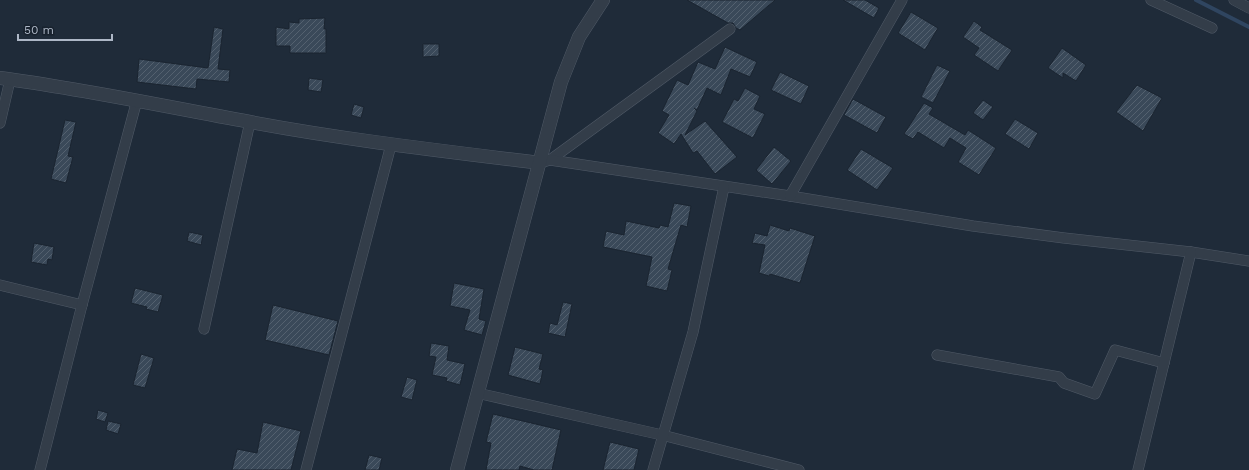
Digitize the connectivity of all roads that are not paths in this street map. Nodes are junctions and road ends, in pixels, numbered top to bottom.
1 (603, 0) edge
2 (902, 0) edge
3 (1151, 0) edge
4 (1234, 0) edge
5 (1249, 8) edge
6 (730, 28) dead end
7 (1212, 28) dead end
8 (5, 79) edge
9 (137, 100) junction
10 (250, 122) junction
11 (0, 123) edge
12 (391, 145) junction
13 (545, 161) junction
14 (724, 187) junction
15 (790, 196) junction
16 (1191, 252) junction
17 (1249, 261) edge
18 (0, 285) edge
19 (82, 305) junction
20 (204, 329) dead end
21 (937, 355) dead end
22 (1164, 363) junction
23 (477, 393) junction
24 (662, 435) junction
25 (40, 470) edge
26 (306, 470) edge
27 (457, 470) edge
28 (653, 470) edge
29 (797, 470) edge
30 (1138, 470) edge

1 - 13 street
2 - 15 street
3 - 7 street
4 - 5 street
6 - 13 street
8 - 9 street
8 - 11 street
9 - 10 street
9 - 19 street
10 - 12 street
10 - 20 street
12 - 13 street
12 - 26 street
13 - 14 street
13 - 23 street
14 - 15 street
14 - 24 street
15 - 16 street
16 - 17 street
16 - 22 street
18 - 19 street
19 - 25 street
21 - 22 street
22 - 30 street
23 - 24 street
23 - 27 street
24 - 28 street
24 - 29 street

